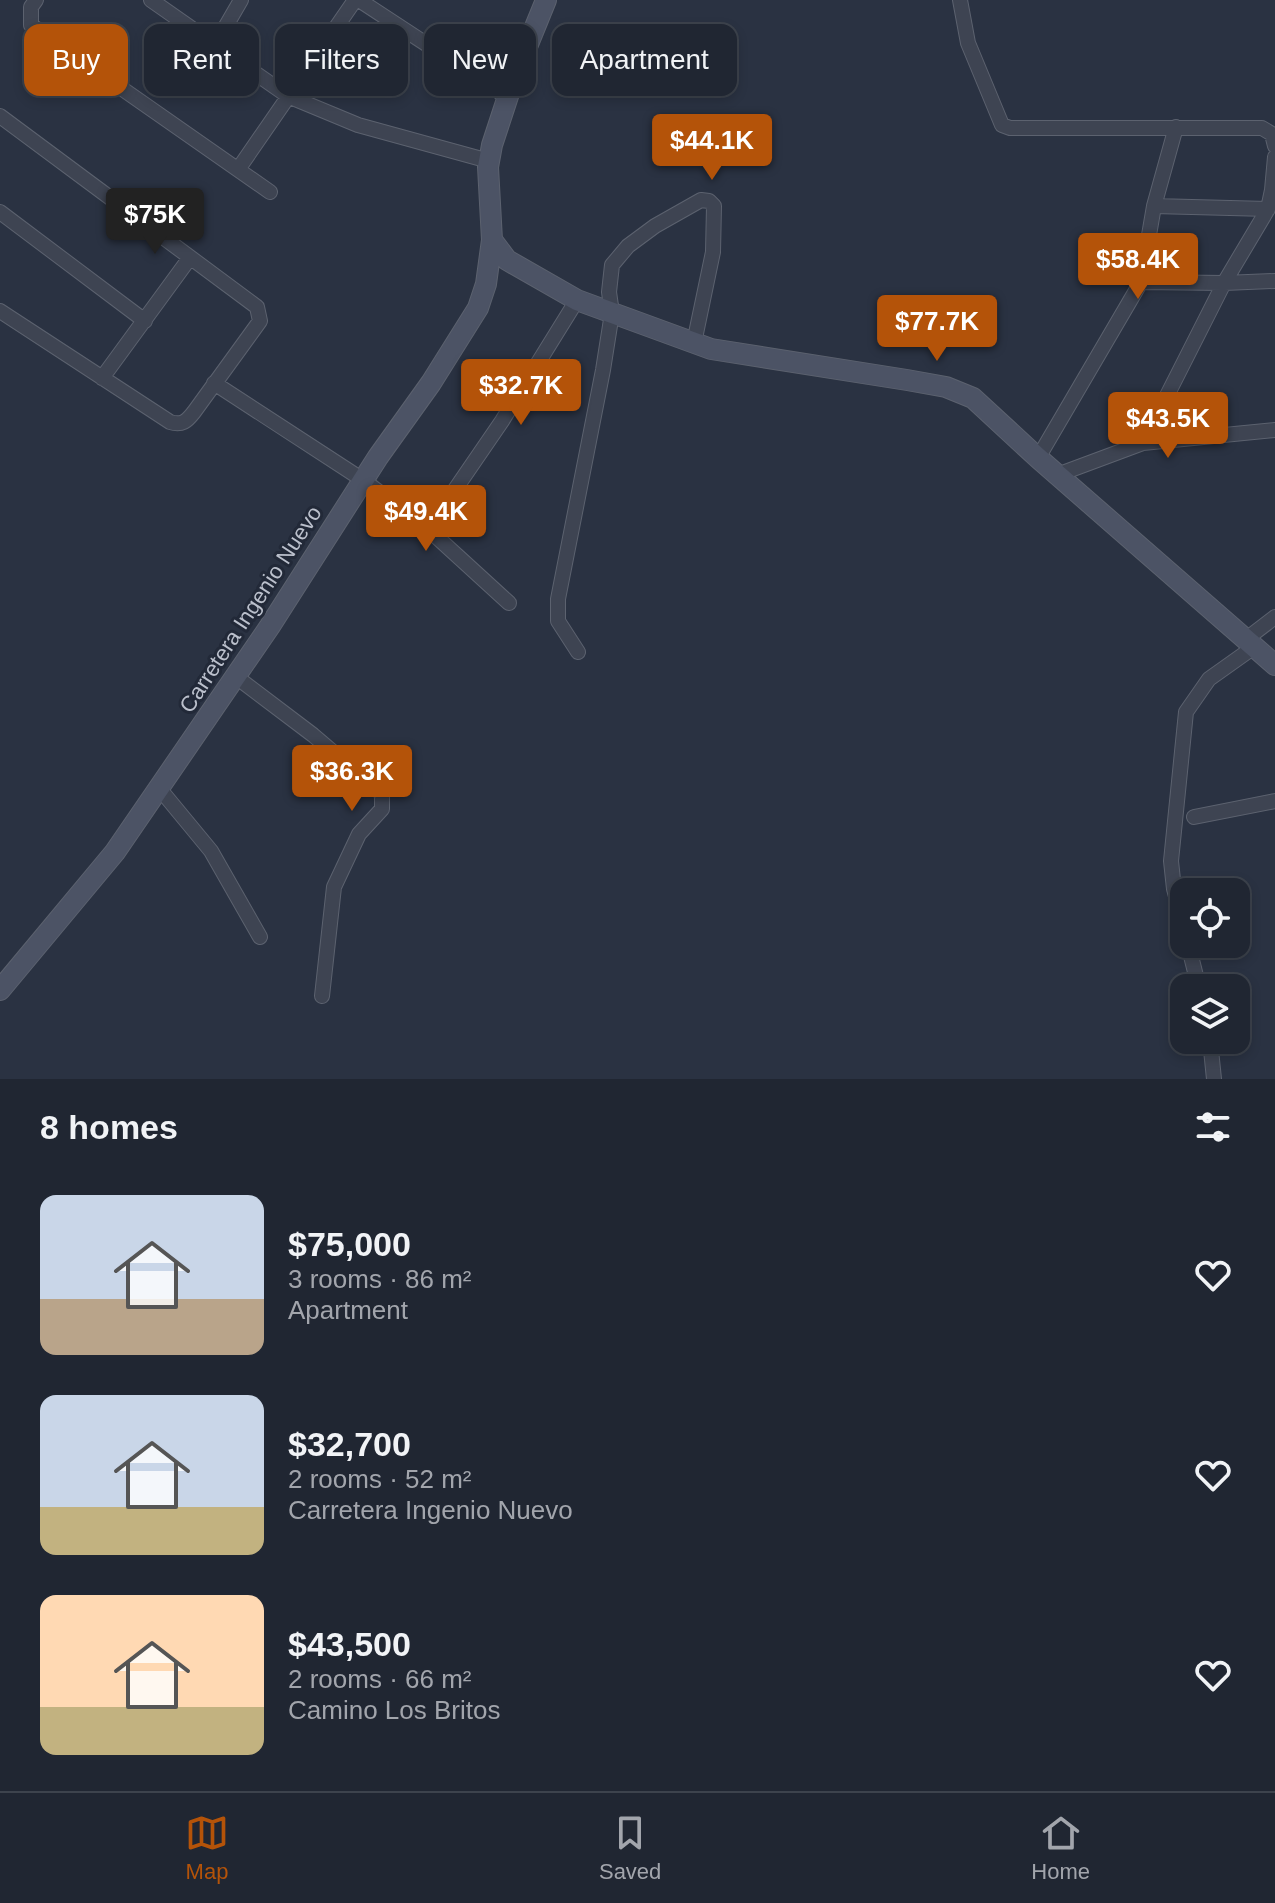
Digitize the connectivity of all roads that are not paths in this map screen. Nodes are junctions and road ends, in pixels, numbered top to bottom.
1 (36, 0) edge
2 (151, 0) edge
3 (241, 0) edge
4 (357, 0) edge
5 (546, 0) edge
6 (960, 0) edge
7 (185, 24) edge
8 (227, 24) edge
9 (340, 24) edge
10 (288, 96) joint
11 (507, 97) junction
12 (0, 116) edge
13 (1176, 127) junction
14 (1275, 146) edge
15 (1275, 157) edge
16 (489, 161) junction
17 (239, 168) junction
18 (270, 192) dead end
19 (1154, 206) junction
20 (1268, 209) junction
21 (0, 212) edge
22 (492, 240) junction
23 (189, 259) junction
24 (1275, 281) edge
25 (1141, 282) junction
26 (1224, 283) junction
27 (577, 300) junction
28 (0, 311) edge
29 (612, 313) junction
30 (145, 321) junction
31 (694, 343) junction
32 (102, 378) junction
33 (214, 383) junction
34 (1275, 430) edge
35 (1143, 443) junction
36 (1038, 458) junction
37 (1057, 475) junction
38 (363, 480) junction
39 (428, 529) junction
40 (509, 603) dead end
41 (1275, 617) edge
42 (1250, 644) junction
43 (578, 652) dead end
44 (1275, 665) edge
45 (235, 676) junction
46 (159, 788) junction
47 (1275, 801) edge
48 (1194, 817) dead end
49 (1173, 878) edge
50 (260, 937) dead end
51 (0, 990) edge
52 (322, 996) dead end
53 (1211, 1054) edge
54 (1214, 1079) edge

1 - 17 street
2 - 7 street
3 - 8 street
4 - 9 street
4 - 11 street
5 - 11 street, Carretera Ingenio Nuevo
6 - 13 street
10 - 16 street
10 - 17 street
11 - 16 street, Carretera Ingenio Nuevo
12 - 23 street
13 - 14 street
13 - 19 street
15 - 20 street
16 - 22 street, Carretera Ingenio Nuevo
17 - 18 street
19 - 20 street
19 - 25 street
20 - 26 street
21 - 30 street
22 - 27 street
22 - 38 street, Carretera Ingenio Nuevo
23 - 30 street
23 - 33 street
24 - 26 street
25 - 26 street
25 - 36 street
26 - 35 street
27 - 29 street
27 - 39 street
28 - 32 street
29 - 31 street
29 - 31 street
29 - 43 street
30 - 32 street
31 - 36 street
32 - 33 street
33 - 38 street
34 - 35 street
35 - 37 street
36 - 37 street
37 - 42 street
38 - 39 street
38 - 45 street, Carretera Ingenio Nuevo
39 - 40 street
41 - 42 street
42 - 44 street
42 - 49 street
45 - 46 street, Carretera Ingenio Nuevo
45 - 52 street
46 - 50 street
46 - 51 street, Carretera Ingenio Nuevo
47 - 48 street
53 - 54 street

